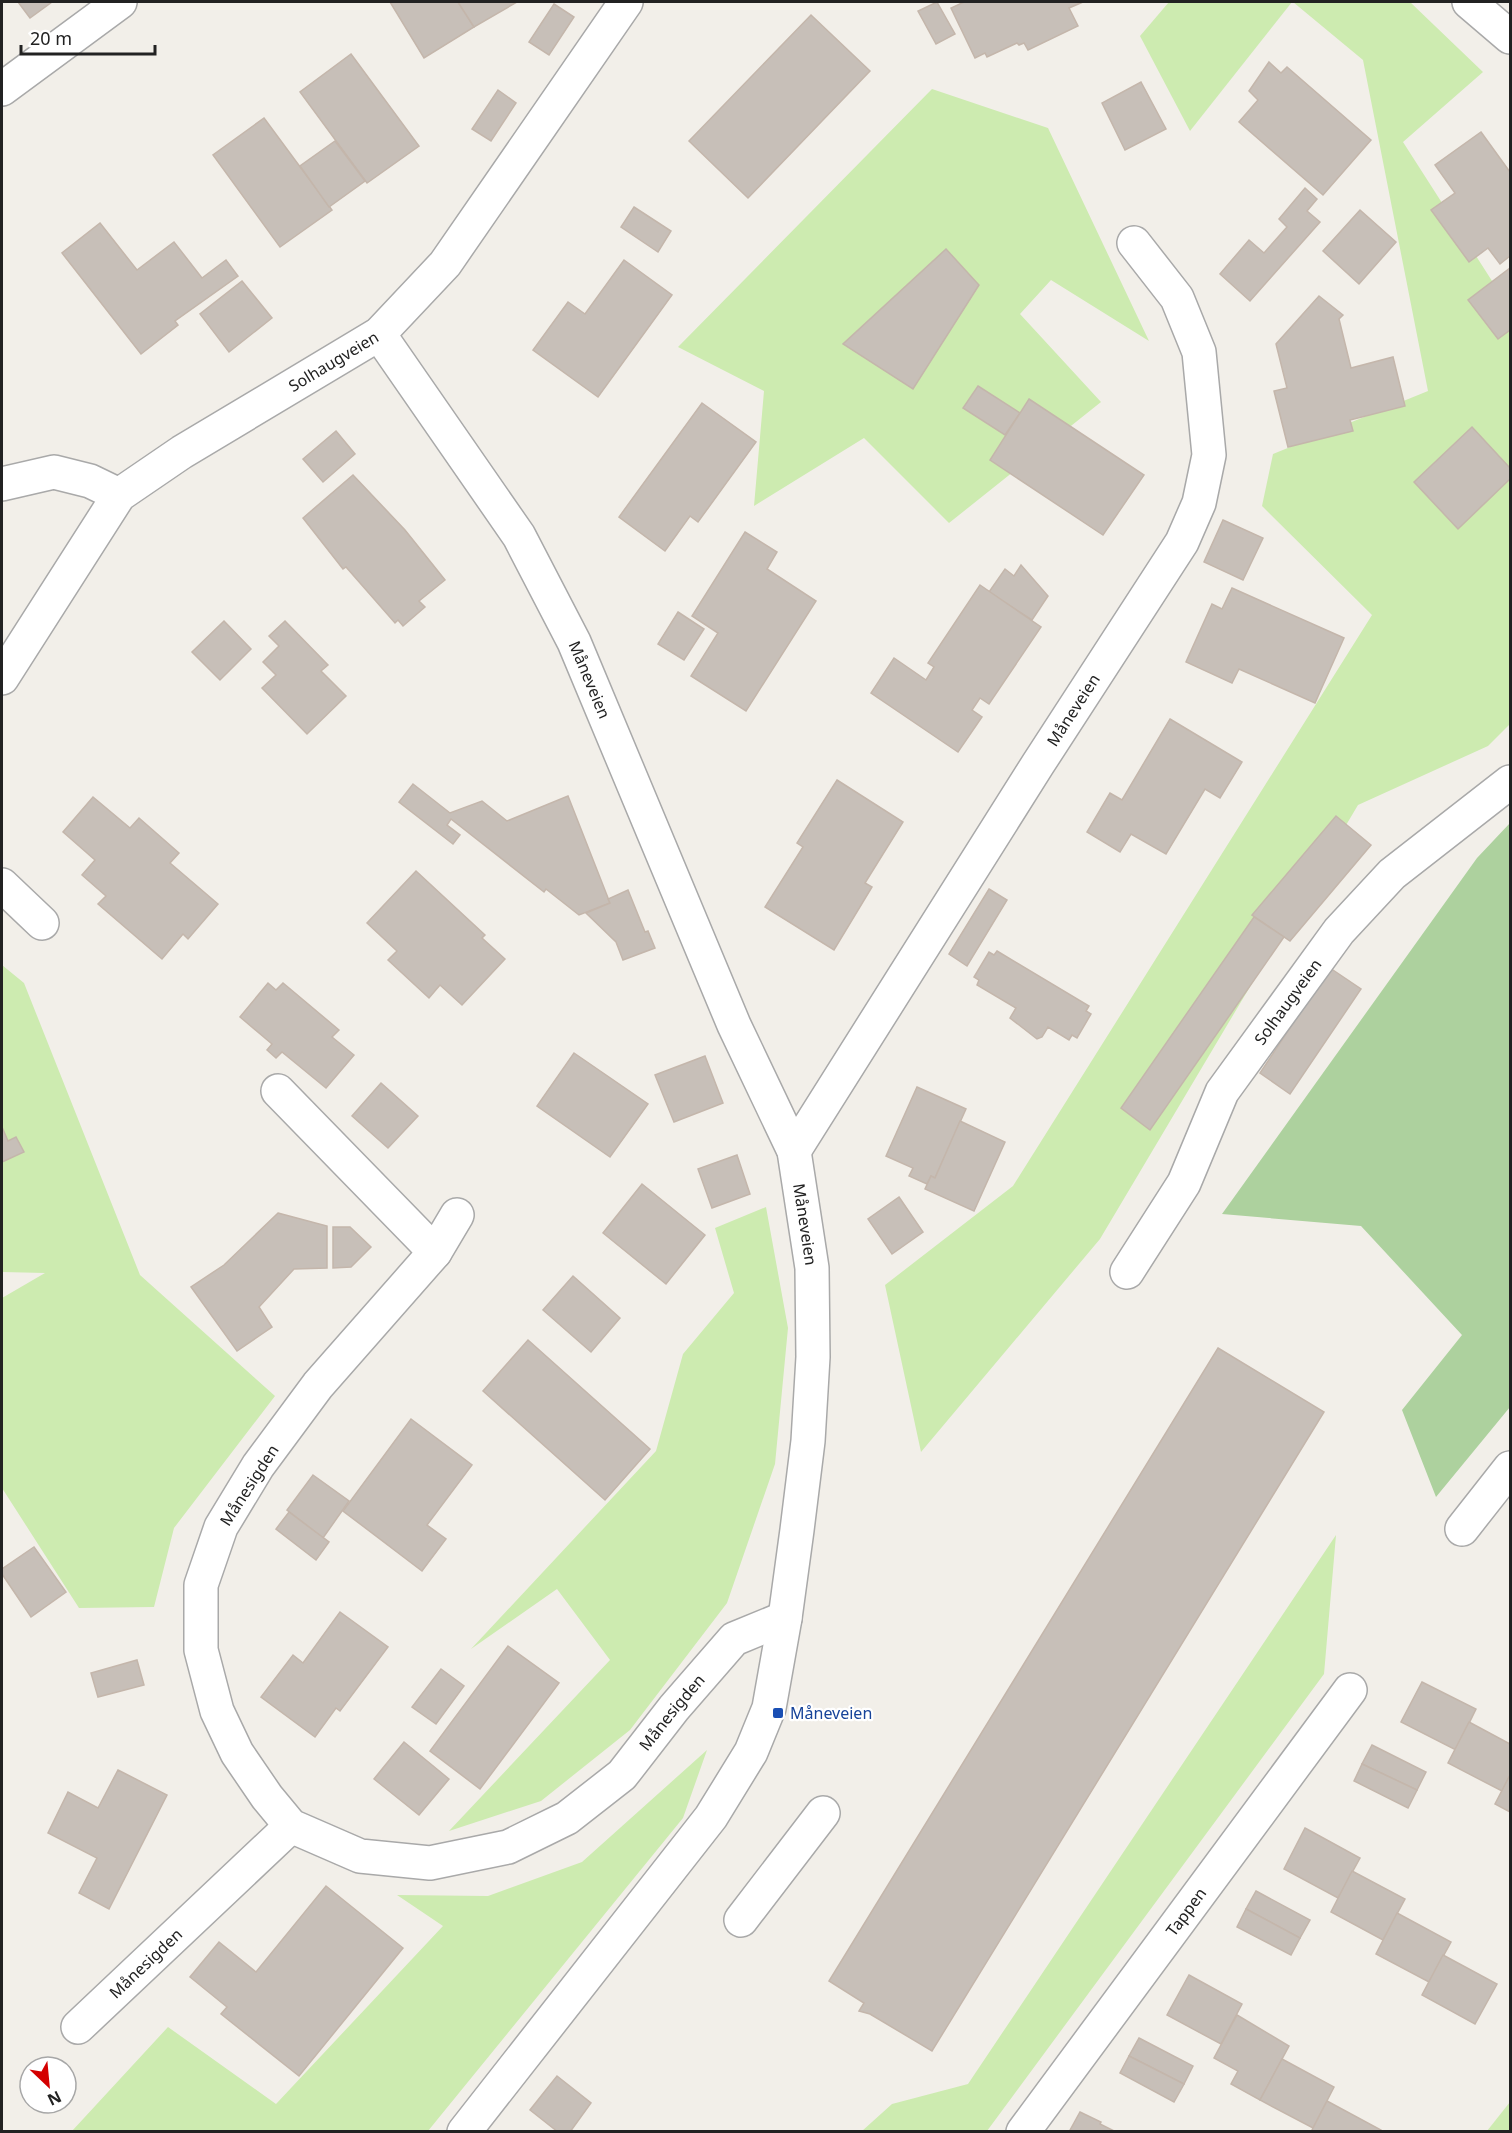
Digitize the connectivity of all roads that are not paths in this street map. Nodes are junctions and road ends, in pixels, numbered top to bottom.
1 (120, 2) edge
2 (626, 2) edge
3 (1469, 2) edge
4 (1510, 37) edge
5 (2, 89) edge
6 (1134, 243) dead end
7 (379, 334) junction
8 (2, 484) edge
9 (119, 495) junction
10 (2, 678) edge
11 (1510, 782) edge
12 (2, 885) edge
13 (42, 923) dead end
14 (278, 1091) dead end
15 (794, 1151) junction
16 (457, 1215) dead end
17 (435, 1252) junction
18 (1127, 1272) dead end
19 (1510, 1468) edge
20 (1462, 1529) dead end
21 (785, 1618) junction
22 (1350, 1690) dead end
23 (823, 1813) dead end
24 (291, 1826) junction
25 (741, 1920) dead end
26 (78, 2027) dead end
27 (464, 2132) edge
28 (1023, 2132) edge

1 - 5 street
2 - 7 street, Solhaugveien
3 - 4 street
6 - 15 street, Måneveien
7 - 9 street, Solhaugveien
7 - 15 street, Måneveien
8 - 9 street
9 - 10 street, Solhaugveien
11 - 18 street, Solhaugveien
12 - 13 street
14 - 17 street
15 - 21 street, Måneveien
16 - 17 street, Månesigden
17 - 24 street, Månesigden
19 - 20 street
21 - 24 street, Månesigden
21 - 27 street, Måneveien
22 - 28 street, Tappen
23 - 25 street
24 - 26 street, Månesigden

